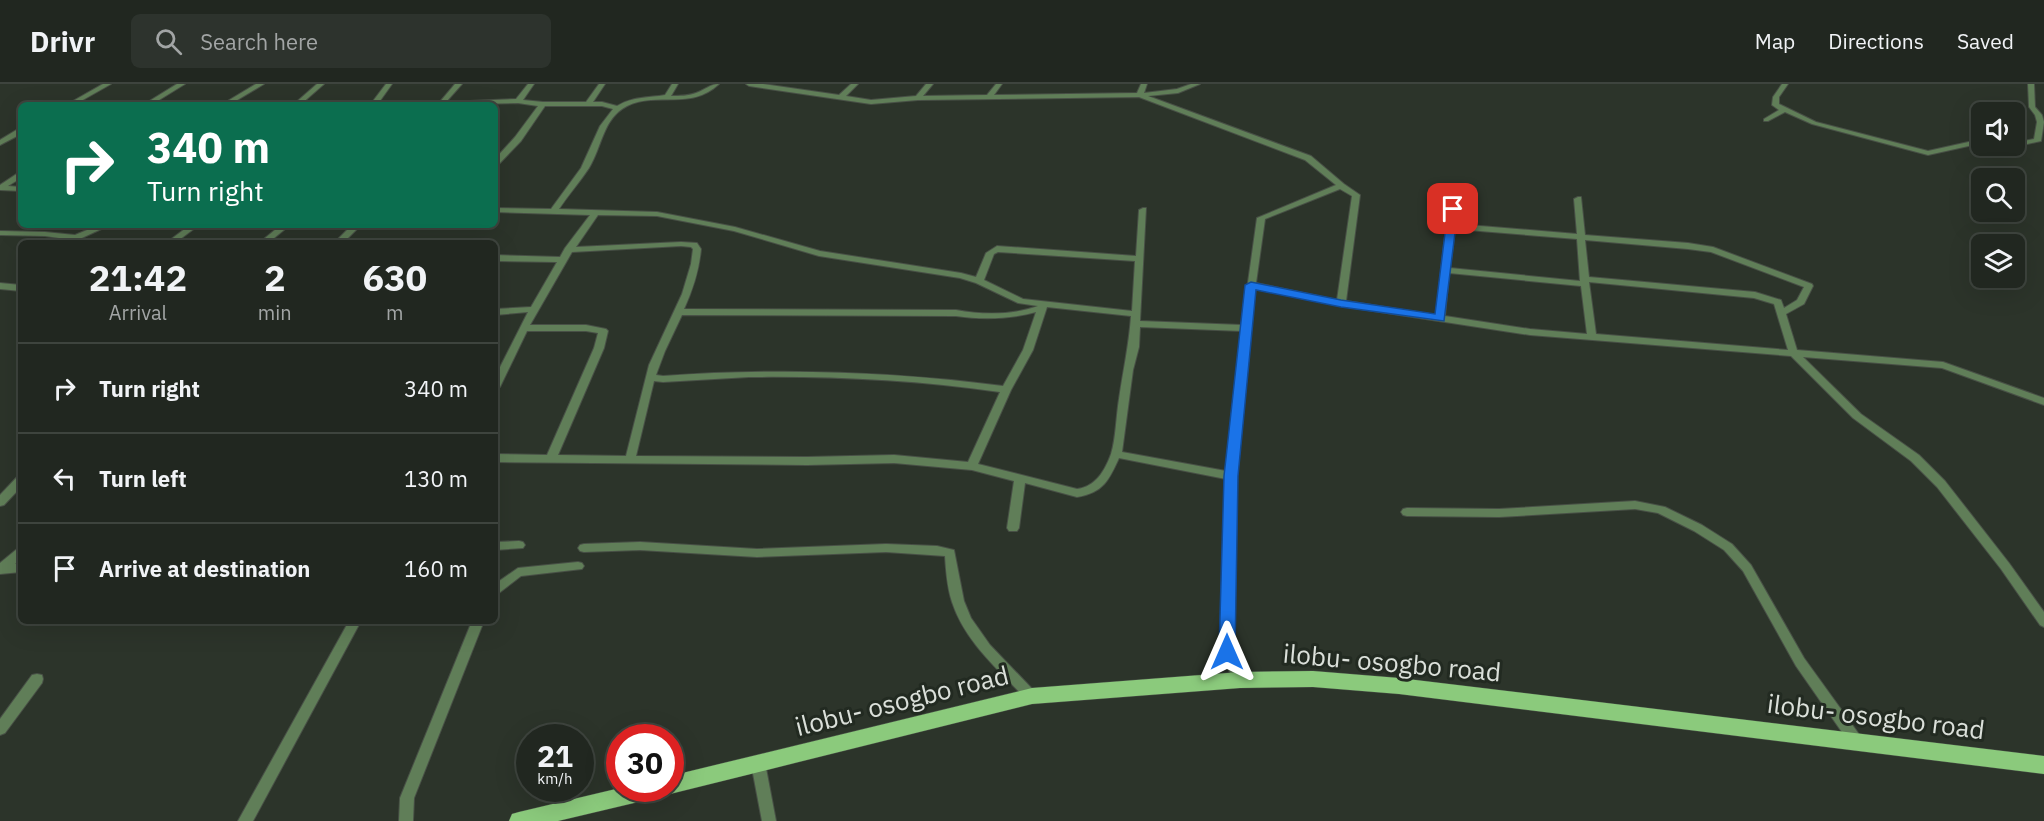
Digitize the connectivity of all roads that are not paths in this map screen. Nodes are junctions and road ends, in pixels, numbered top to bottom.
1 (108, 84) edge
2 (182, 84) edge
3 (261, 84) edge
4 (321, 84) edge
5 (389, 84) edge
6 (459, 84) edge
7 (531, 84) edge
8 (602, 84) edge
9 (675, 84) edge
10 (716, 84) edge
11 (749, 84) edge
12 (855, 84) edge
13 (930, 84) edge
14 (999, 84) edge
15 (1144, 84) edge
16 (1197, 84) edge
17 (1785, 84) edge
18 (2031, 84) edge
19 (1139, 95) junction
20 (989, 97) junction
21 (840, 98) junction
22 (918, 98) junction
23 (658, 99) junction
24 (518, 101) junction
25 (75, 102) edge
26 (151, 102) edge
27 (229, 102) edge
28 (300, 102) edge
29 (375, 102) edge
30 (443, 102) edge
31 (498, 102) edge
32 (589, 103) junction
33 (543, 104) junction
34 (617, 108) junction
35 (1784, 110) junction
36 (1766, 120) dead end
37 (18, 133) edge
38 (0, 143) edge
39 (1971, 143) edge
40 (2025, 143) edge
41 (498, 160) edge
42 (18, 177) edge
43 (1341, 186) junction
44 (0, 188) edge
45 (18, 189) edge
46 (1578, 199) dead end
47 (1453, 209) dead end
48 (498, 210) edge
49 (1143, 210) dead end
50 (554, 211) junction
51 (596, 212) junction
52 (1452, 226) junction
53 (99, 228) edge
54 (191, 228) edge
55 (282, 228) edge
56 (354, 228) edge
57 (0, 232) edge
58 (1580, 235) junction
59 (67, 240) edge
60 (73, 240) edge
61 (174, 240) edge
62 (267, 240) edge
63 (341, 240) edge
64 (568, 249) junction
65 (498, 258) edge
66 (1138, 259) junction
67 (562, 260) junction
68 (1446, 270) junction
69 (18, 279) edge
70 (979, 280) junction
71 (1585, 281) junction
72 (1251, 285) junction
73 (4, 286) edge
74 (1341, 303) junction
75 (1042, 305) junction
76 (534, 309) junction
77 (498, 312) edge
78 (680, 312) junction
79 (1782, 312) junction
80 (1440, 318) junction
81 (1136, 319) junction
82 (524, 328) junction
83 (1247, 328) junction
84 (1592, 338) junction
85 (1793, 352) junction
86 (498, 376) edge
87 (651, 377) junction
88 (1006, 390) junction
89 (2044, 402) edge
90 (1116, 454) junction
91 (498, 458) edge
92 (551, 459) junction
93 (630, 460) junction
94 (972, 466) junction
95 (1231, 476) junction
96 (1020, 479) junction
97 (18, 483) edge
98 (0, 502) edge
99 (1407, 512) dead end
100 (1013, 528) dead end
101 (519, 545) dead end
102 (498, 546) edge
103 (584, 548) dead end
104 (18, 555) edge
105 (578, 566) dead end
106 (18, 568) edge
107 (2, 569) edge
108 (498, 588) edge
109 (2044, 622) edge
110 (353, 624) edge
111 (477, 624) edge
112 (37, 679) dead end
113 (1240, 680) junction
114 (1032, 696) junction
115 (0, 729) edge
116 (1856, 741) junction
117 (758, 763) junction
118 (2044, 765) edge
119 (684, 782) edge
120 (606, 801) edge
121 (245, 821) edge
122 (406, 821) edge
123 (519, 821) edge
124 (769, 821) edge

1 - 25 street
2 - 26 street
3 - 27 street
4 - 28 street
5 - 29 street
6 - 30 street
7 - 24 street
8 - 32 street
9 - 23 street
10 - 23 street
11 - 21 street
12 - 21 street
13 - 22 street
14 - 20 street
15 - 19 street
16 - 19 street
17 - 35 street
18 - 40 street
19 - 20 street
19 - 43 street
20 - 22 street
21 - 22 street
23 - 34 street
24 - 31 street
24 - 33 street
32 - 33 street
32 - 34 street
33 - 41 street
34 - 50 street
35 - 36 street
35 - 39 street
37 - 38 street
42 - 44 street
43 - 72 street
43 - 74 street
44 - 45 street
46 - 58 street
47 - 52 street
48 - 50 street
49 - 66 street
50 - 51 street
51 - 64 street
51 - 70 street
52 - 58 street
52 - 68 street
53 - 60 street
54 - 61 street
55 - 62 street
56 - 63 street
57 - 59 street
58 - 71 street
58 - 79 street
64 - 67 street
64 - 78 street
65 - 67 street
66 - 70 street
66 - 81 street
67 - 76 street
68 - 71 street
68 - 80 street
69 - 73 street
70 - 75 street
71 - 79 street
71 - 84 street
72 - 74 street
72 - 83 street
74 - 80 street
75 - 78 street
75 - 81 street
75 - 88 street
76 - 77 street
76 - 82 street
78 - 87 street
79 - 85 street
80 - 84 street
81 - 83 street
81 - 90 street
82 - 86 street
82 - 92 street
83 - 95 street
84 - 85 street
85 - 89 street
85 - 109 street
87 - 88 street
87 - 93 street
88 - 94 street
90 - 95 street
90 - 96 street
91 - 92 street
92 - 93 street
93 - 94 street
94 - 96 street
95 - 113 street
96 - 100 street
97 - 98 street
99 - 116 street
101 - 102 street
103 - 114 street
104 - 107 street
105 - 108 street
106 - 107 street
110 - 121 street
111 - 122 street
112 - 115 street
113 - 114 main road, ilobu- osogbo road
113 - 116 main road, ilobu- osogbo road
114 - 117 main road, ilobu- osogbo road
116 - 118 main road, ilobu- osogbo road
117 - 119 main road, ilobu- osogbo road
117 - 124 street
120 - 123 main road

